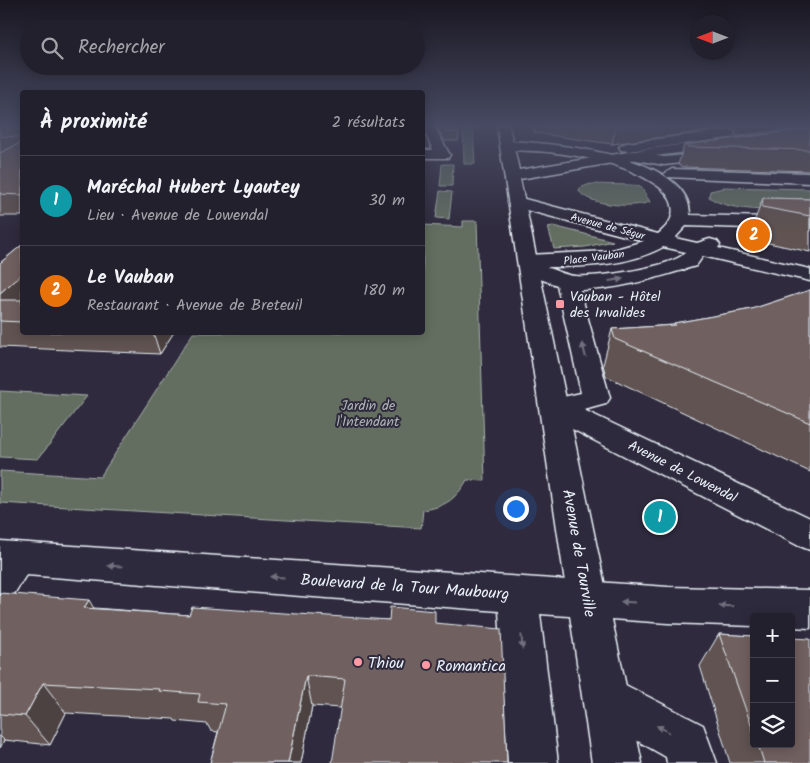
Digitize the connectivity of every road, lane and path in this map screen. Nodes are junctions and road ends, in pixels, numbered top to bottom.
1 (515, 162) edge
2 (579, 162) edge
3 (627, 162) edge
4 (649, 174) junction
5 (512, 176) junction
6 (810, 178) edge
7 (517, 202) junction
8 (681, 220) junction
9 (810, 224) edge
10 (660, 240) junction
11 (694, 255) junction
12 (810, 260) edge
13 (529, 265) junction
14 (810, 275) edge
15 (568, 283) junction
16 (810, 292) edge
17 (555, 408) junction
18 (807, 530) edge
19 (5, 566) edge
20 (518, 594) junction
21 (588, 599) junction
22 (810, 609) edge
23 (606, 698) junction
24 (533, 763) edge
25 (617, 763) edge
26 (692, 763) edge

1 - 5 street, Avenue de Tourville
2 - 5 street
3 - 4 street
4 - 6 street
4 - 8 street
5 - 7 street, Avenue de Tourville
7 - 10 street, Avenue de Ségur
7 - 13 street, Avenue de Tourville
8 - 9 street
8 - 10 street, Place Vauban
10 - 11 street, Avenue de Ségur
10 - 13 street, Place Vauban
11 - 12 street, Avenue de Ségur
11 - 14 street, Avenue de Ségur
15 -> 11 street, Place Vauban
11 - 16 street, Avenue de Ségur
13 - 15 street, Place Vauban
13 - 17 street, Avenue de Tourville
17 -> 15 street
17 - 18 street, Avenue de Lowendal
17 - 21 street, Avenue de Tourville
20 -> 19 street, Boulevard de la Tour Maubourg
20 - 21 street, Boulevard de la Tour Maubourg
20 -> 24 street
22 -> 21 street, Boulevard de la Tour Maubourg
21 - 23 street, Avenue de Tourville
23 - 25 street, Avenue de Tourville
26 -> 23 street

